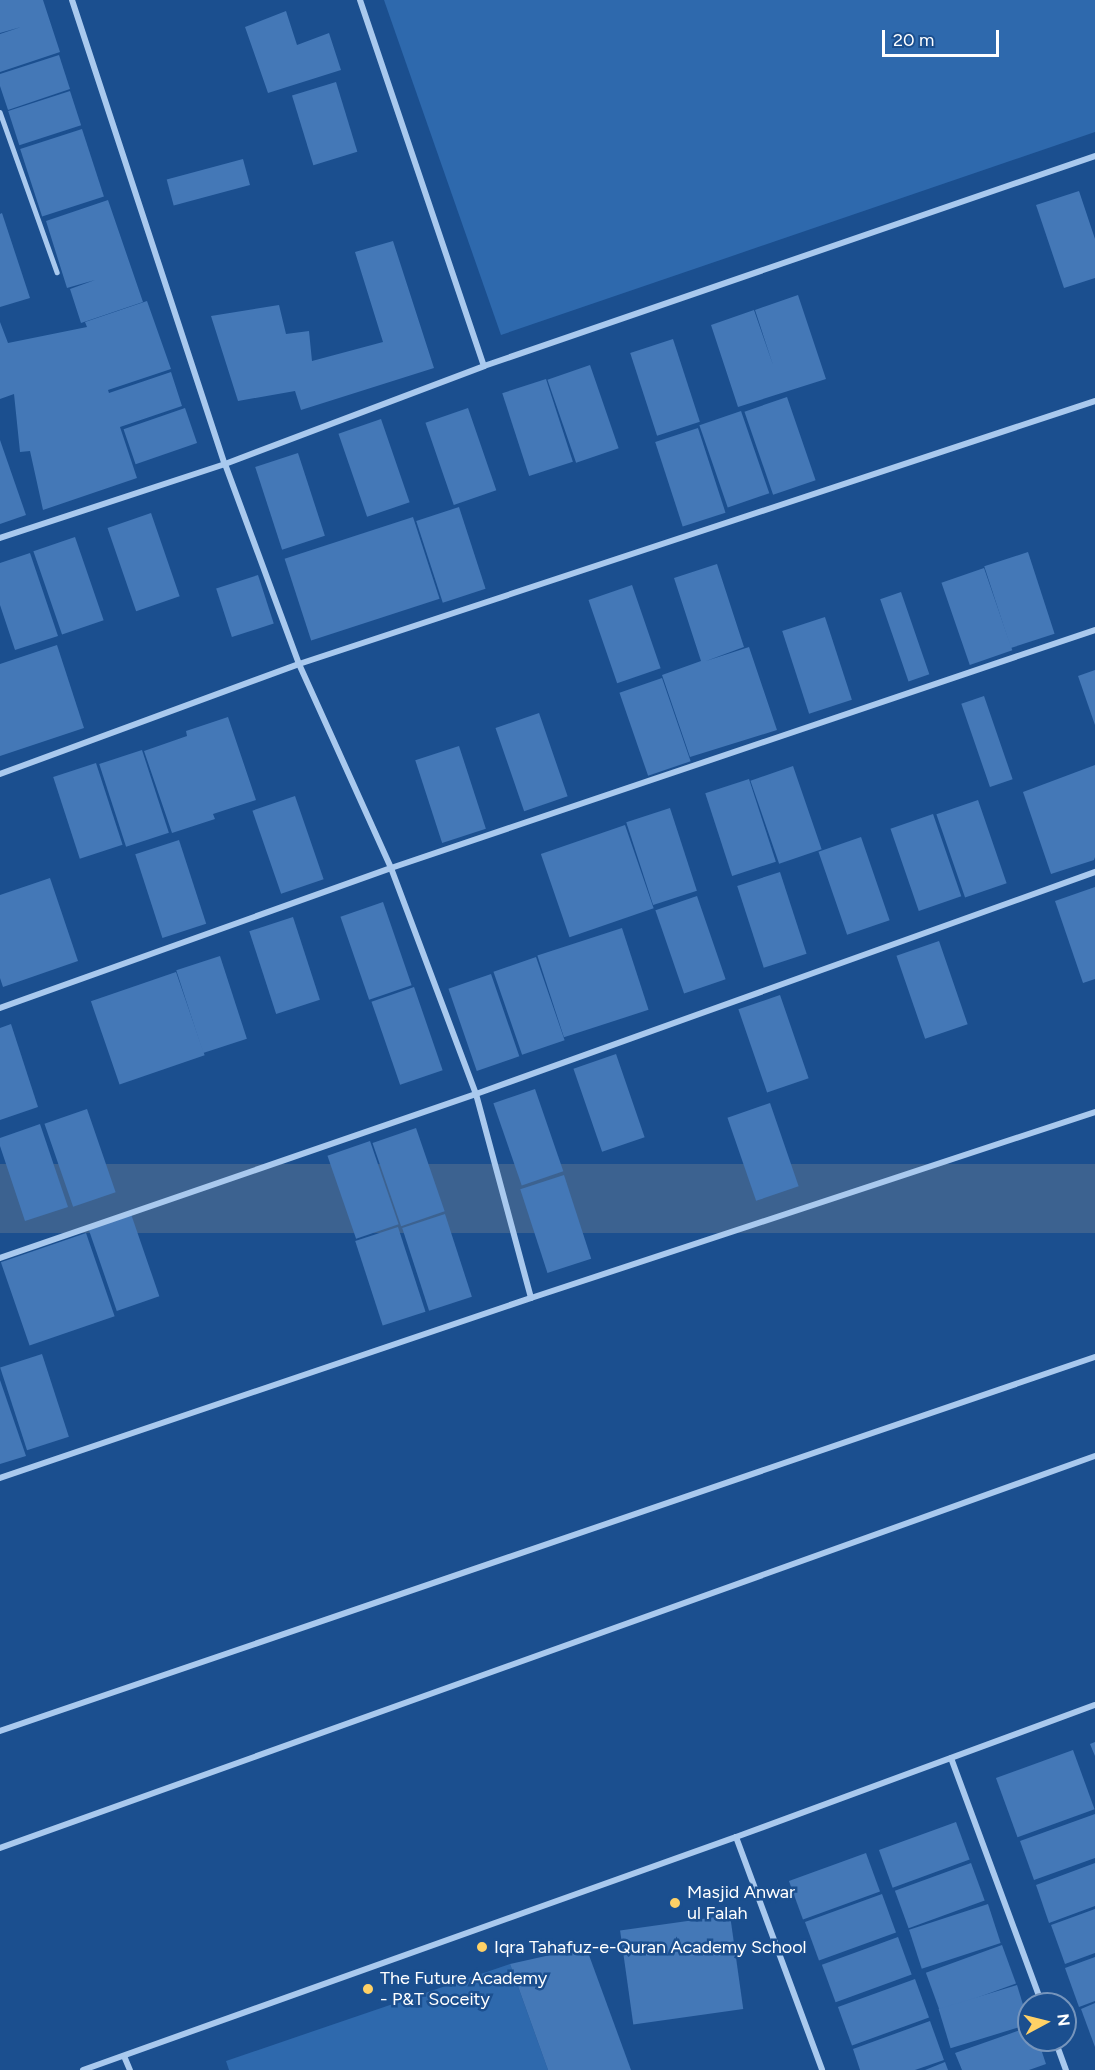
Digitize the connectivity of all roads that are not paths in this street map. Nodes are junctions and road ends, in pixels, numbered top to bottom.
1 (72, 0) edge
2 (360, 0) edge
3 (0, 112) edge
4 (1095, 156) edge
5 (57, 272) dead end
6 (484, 366) junction
7 (1095, 401) edge
8 (225, 464) junction
9 (0, 538) edge
10 (1095, 630) edge
11 (299, 664) junction
12 (0, 774) edge
13 (391, 868) junction
14 (1095, 872) edge
15 (0, 1008) edge
16 (476, 1094) junction
17 (1095, 1112) edge
18 (0, 1258) edge
19 (531, 1298) junction
20 (1095, 1357) edge
21 (1095, 1456) edge
22 (0, 1478) edge
23 (1095, 1705) edge
24 (0, 1731) edge
25 (951, 1758) junction
26 (736, 1837) junction
27 (0, 1848) edge
28 (1038, 1992) edge
29 (1059, 2052) edge
30 (124, 2056) junction
31 (83, 2070) edge
32 (130, 2070) edge
33 (822, 2070) edge
34 (1066, 2070) edge

1 - 8 street
2 - 6 street
3 - 5 lane
4 - 6 street
6 - 8 street
7 - 11 street
8 - 9 street
8 - 11 street
10 - 13 street
11 - 12 street
11 - 13 street
13 - 15 street
13 - 16 street
14 - 16 street
16 - 18 street
16 - 19 street
17 - 19 street
19 - 22 street
20 - 24 street
21 - 27 street
23 - 25 street
25 - 26 street
25 - 28 street
26 - 30 street
26 - 33 street
29 - 34 street
30 - 31 street
30 - 32 street

